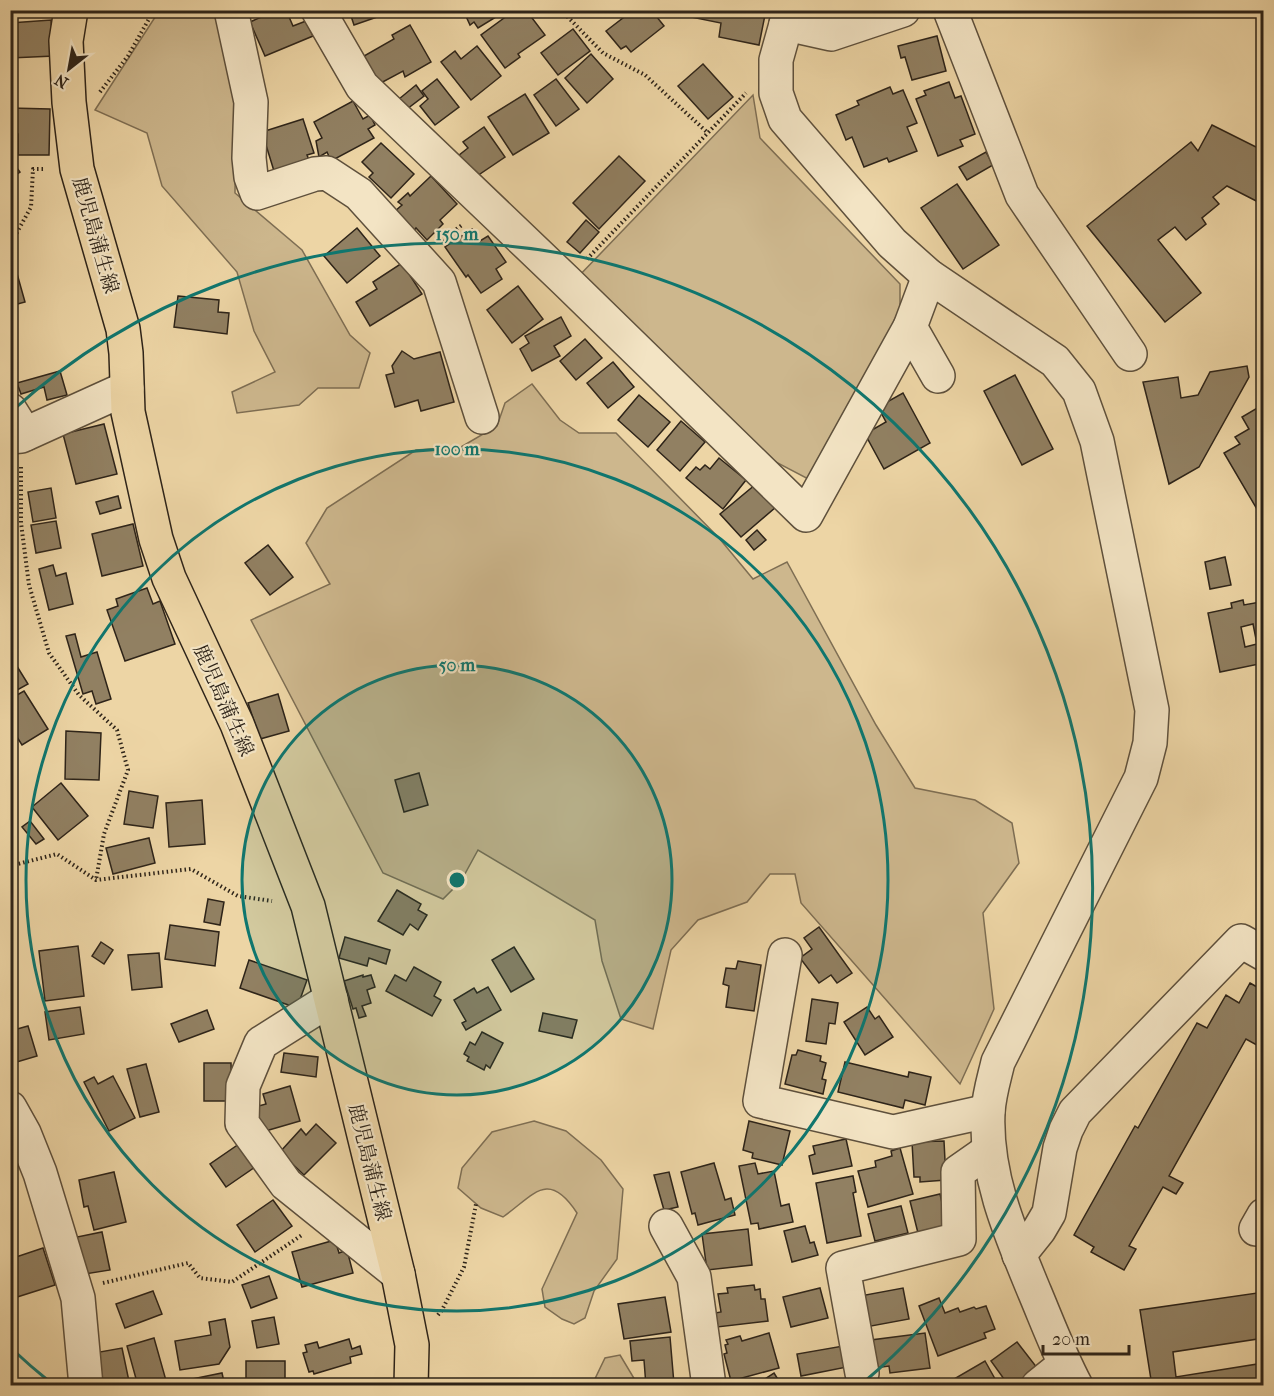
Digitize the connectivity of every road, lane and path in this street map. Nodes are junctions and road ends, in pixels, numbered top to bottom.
1 (71, 10) edge
2 (154, 10) edge
3 (231, 10) edge
4 (318, 10) edge
5 (561, 10) edge
6 (903, 10) edge
7 (950, 10) edge
8 (788, 17) edge
9 (753, 85) dead end
10 (93, 95) dead end
11 (708, 133) junction
12 (77, 169) junction
13 (487, 207) junction
14 (10, 244) edge
15 (417, 258) junction
16 (928, 276) junction
17 (566, 281) junction
18 (910, 327) junction
19 (1130, 354) dead end
20 (938, 376) dead end
21 (127, 388) junction
22 (482, 417) dead end
23 (17, 430) edge
24 (10, 866) edge
25 (96, 880) junction
26 (308, 906) junction
27 (1263, 952) edge
28 (784, 955) dead end
29 (331, 999) junction
30 (10, 1107) edge
31 (988, 1111) junction
32 (988, 1151) junction
33 (476, 1204) dead end
34 (327, 1217) junction
35 (666, 1226) dead end
36 (1019, 1255) junction
37 (398, 1274) junction
38 (75, 1289) junction
39 (412, 1345) junction
40 (862, 1373) dead end
41 (1070, 1375) edge
42 (86, 1386) edge
43 (411, 1386) edge
44 (709, 1386) edge
45 (1038, 1386) edge

1 - 12 main road, 鹿児島蒲生線
2 - 10 path
3 - 15 street
4 - 13 street
5 - 11 path
6 - 8 street
7 - 19 street
8 - 16 street
9 - 11 path
11 - 17 path
12 - 14 path
12 - 21 main road, 鹿児島蒲生線
13 - 15 path
13 - 17 street
15 - 22 street
16 - 18 street
16 - 31 street
17 - 18 street
18 - 20 street
21 - 23 street
21 - 26 main road, 鹿児島蒲生線
23 - 25 path
24 - 25 path
25 - 26 path
26 - 29 main road, 鹿児島蒲生線
27 - 36 street
28 - 31 street
29 - 34 street
29 - 37 main road, 鹿児島蒲生線
30 - 38 street
31 - 32 street
32 - 36 street
32 - 40 street
33 - 39 path
34 - 37 street
34 - 38 path
35 - 44 street
36 - 41 street
37 - 39 main road, 鹿児島蒲生線
38 - 42 street
39 - 43 main road, 鹿児島蒲生線
41 - 45 street

